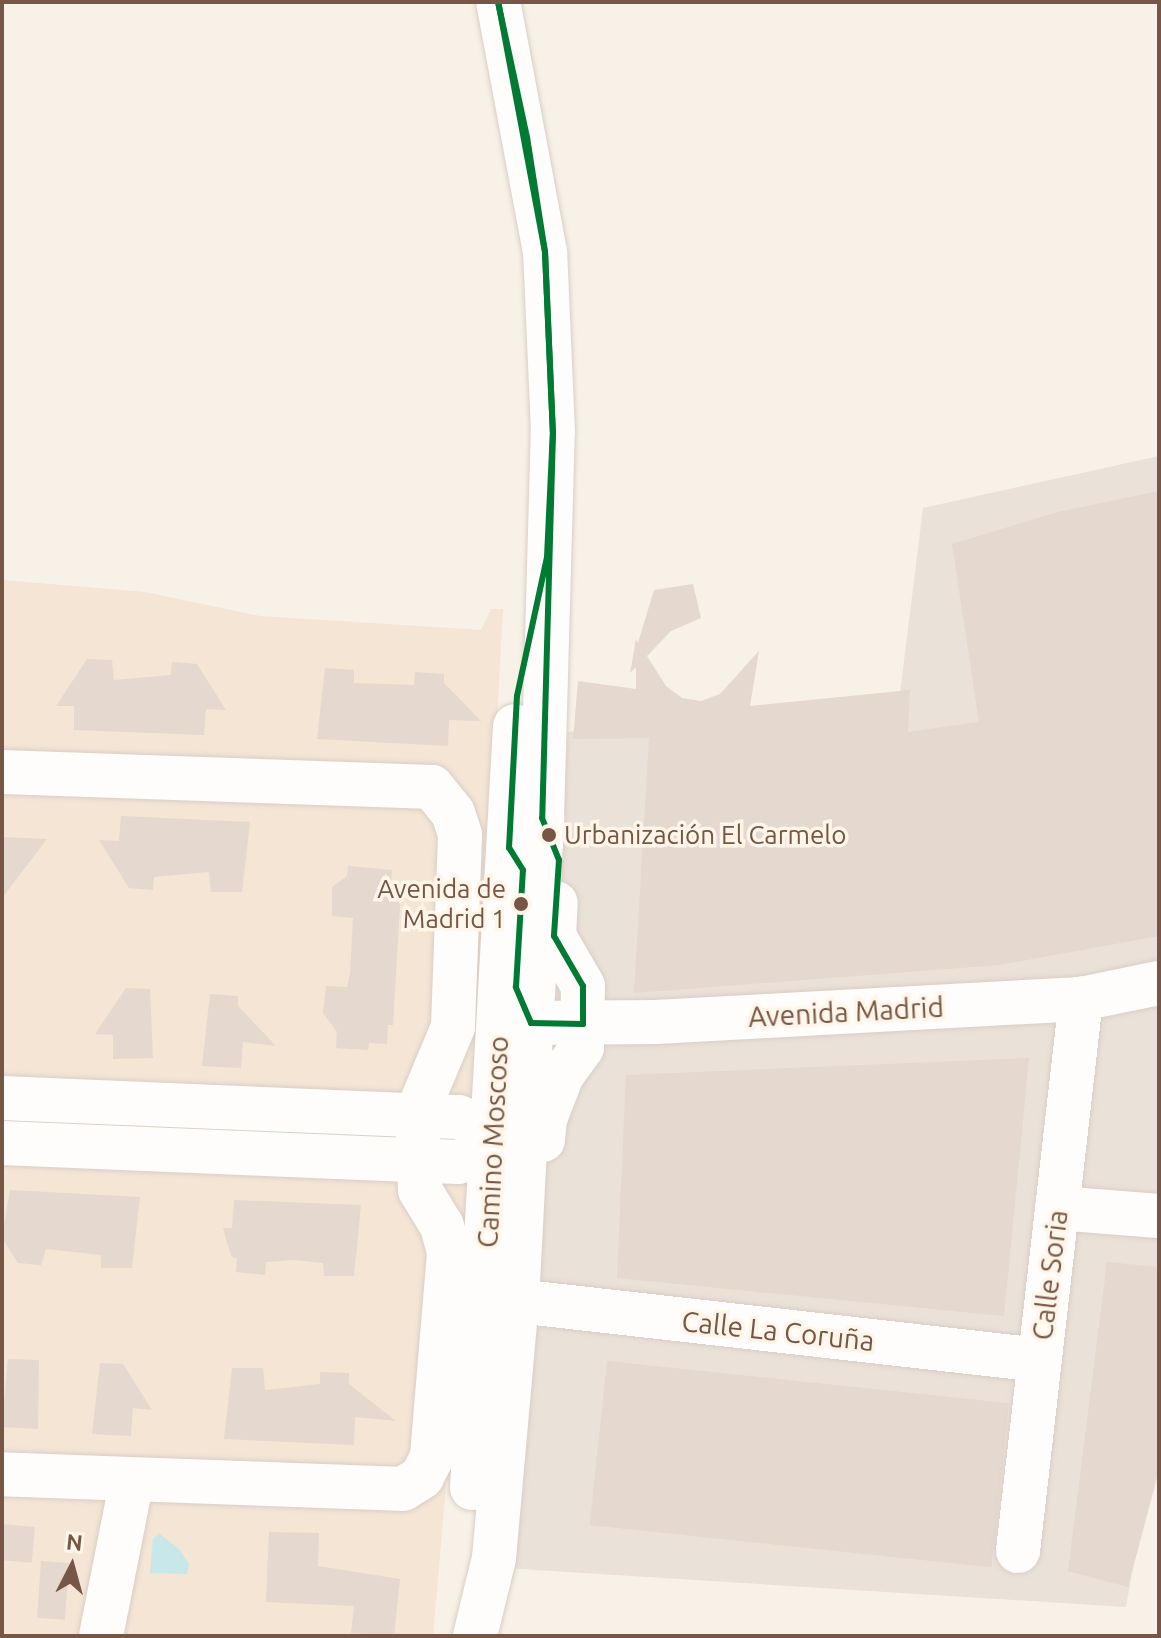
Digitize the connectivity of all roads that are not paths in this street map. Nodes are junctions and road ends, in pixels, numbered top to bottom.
1 (498, 2) edge
2 (547, 557) junction
3 (2, 772) edge
4 (542, 818) junction
5 (509, 848) junction
6 (1159, 983) edge
7 (1081, 999) junction
8 (531, 1023) junction
9 (583, 1024) junction
10 (512, 1091) junction
11 (2, 1098) edge
12 (417, 1113) junction
13 (494, 1142) junction
14 (2, 1143) edge
15 (415, 1164) junction
16 (1057, 1208) junction
17 (1159, 1216) edge
18 (517, 1301) junction
19 (1040, 1360) junction
20 (511, 1378) junction
21 (2, 1474) edge
22 (132, 1480) junction
23 (1018, 1551) dead end
24 (475, 1635) edge
25 (101, 1636) edge

1 - 2 street, Camino Moscoso
2 - 4 street, Camino Moscoso
2 - 5 street, Camino Moscoso
3 - 12 street
4 - 8 street, Camino Moscoso
4 - 9 street
5 - 8 street
5 - 10 street, Camino Moscoso
6 - 7 street, Avenida Madrid
7 - 9 street, Avenida Madrid
7 - 16 street, Calle Soria
8 - 9 street, Avenida Madrid
8 - 10 street, Camino Moscoso
9 - 18 street
10 - 13 street
10 - 18 street, Camino Moscoso
11 - 12 street
12 - 13 street
12 - 15 street
13 - 15 street
13 - 20 street
13 - 24 street, Camino Moscoso
14 - 15 street
15 - 22 street
16 - 17 street
16 - 19 street, Calle Soria
18 - 19 street, Calle La Coruña
18 - 20 street, Camino Moscoso
19 - 23 street, Calle Soria
20 - 24 street, Camino Moscoso
21 - 22 street
22 - 25 street

